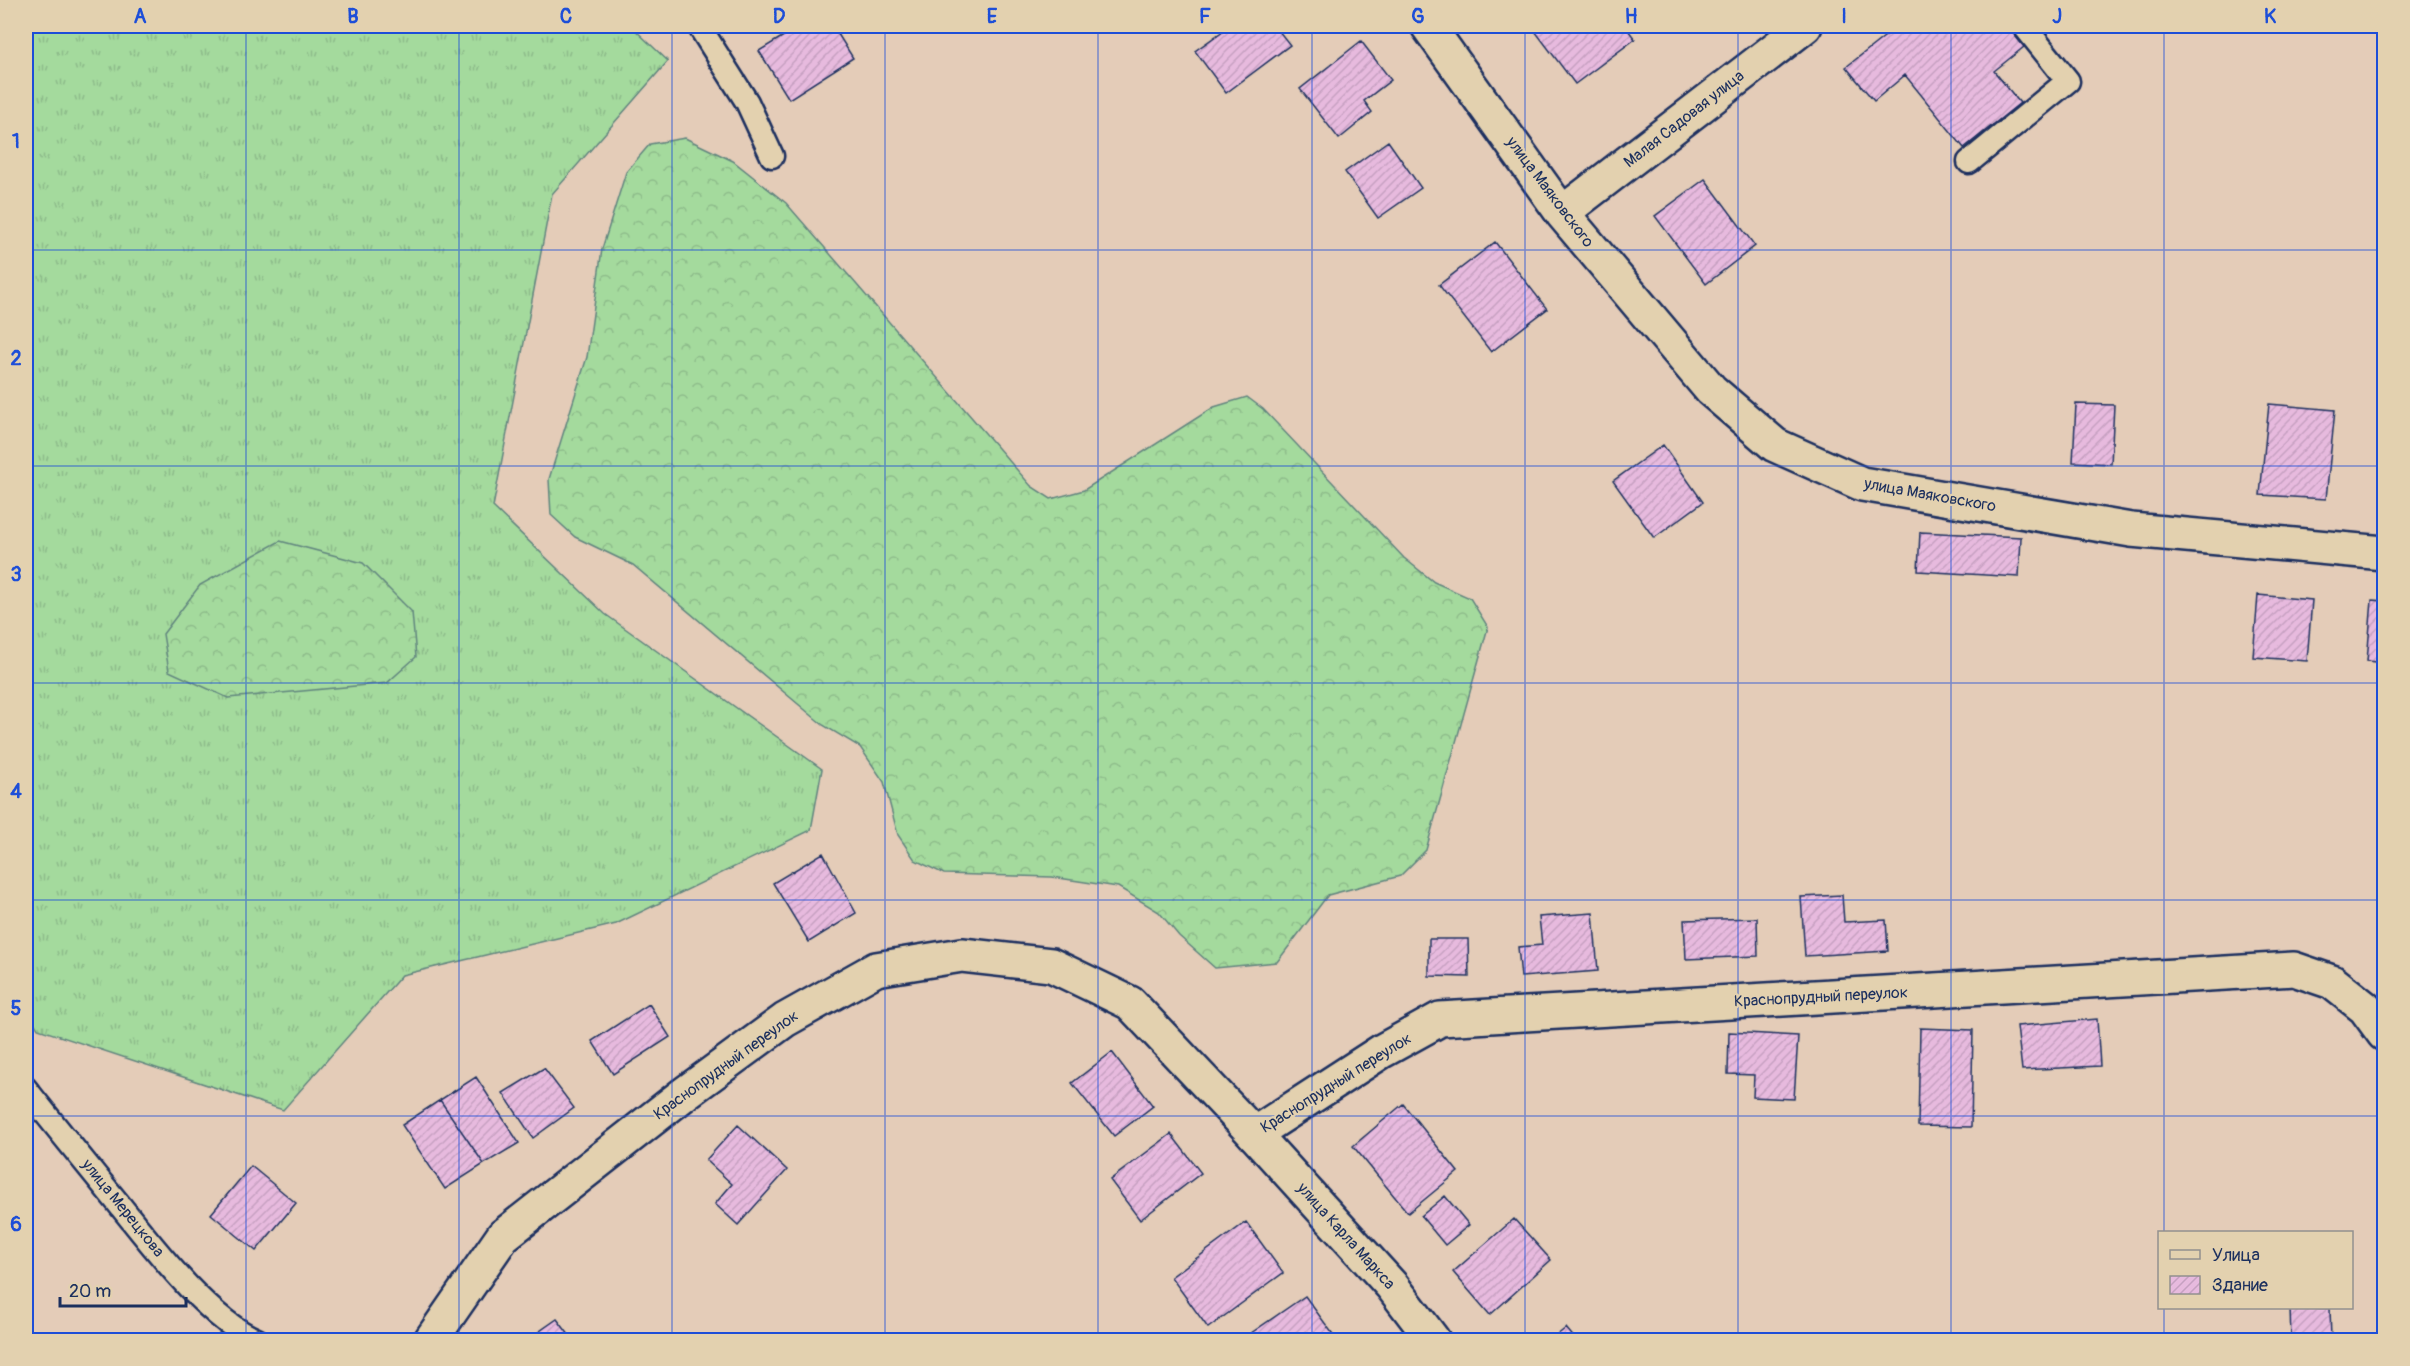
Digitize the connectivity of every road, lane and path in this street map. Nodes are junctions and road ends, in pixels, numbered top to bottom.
1 (699, 26) edge
2 (1428, 26) edge
3 (1805, 26) edge
4 (2024, 26) edge
5 (772, 156) dead end
6 (1969, 162) dead end
7 (1562, 213) junction
8 (2385, 553) edge
9 (2385, 1034) edge
10 (26, 1089) edge
11 (1254, 1134) junction
12 (257, 1341) edge
13 (431, 1341) edge
14 (1433, 1341) edge

1 - 5 lane
2 - 7 street, улица Маяковского
3 - 7 street, Малая Садовая улица
4 - 6 lane
7 - 8 street, улица Маяковского
9 - 11 street, Краснопрудный переулок
10 - 12 lane, улица Мерецкова
11 - 13 street, Краснопрудный переулок
11 - 14 street, улица Карла Маркса

